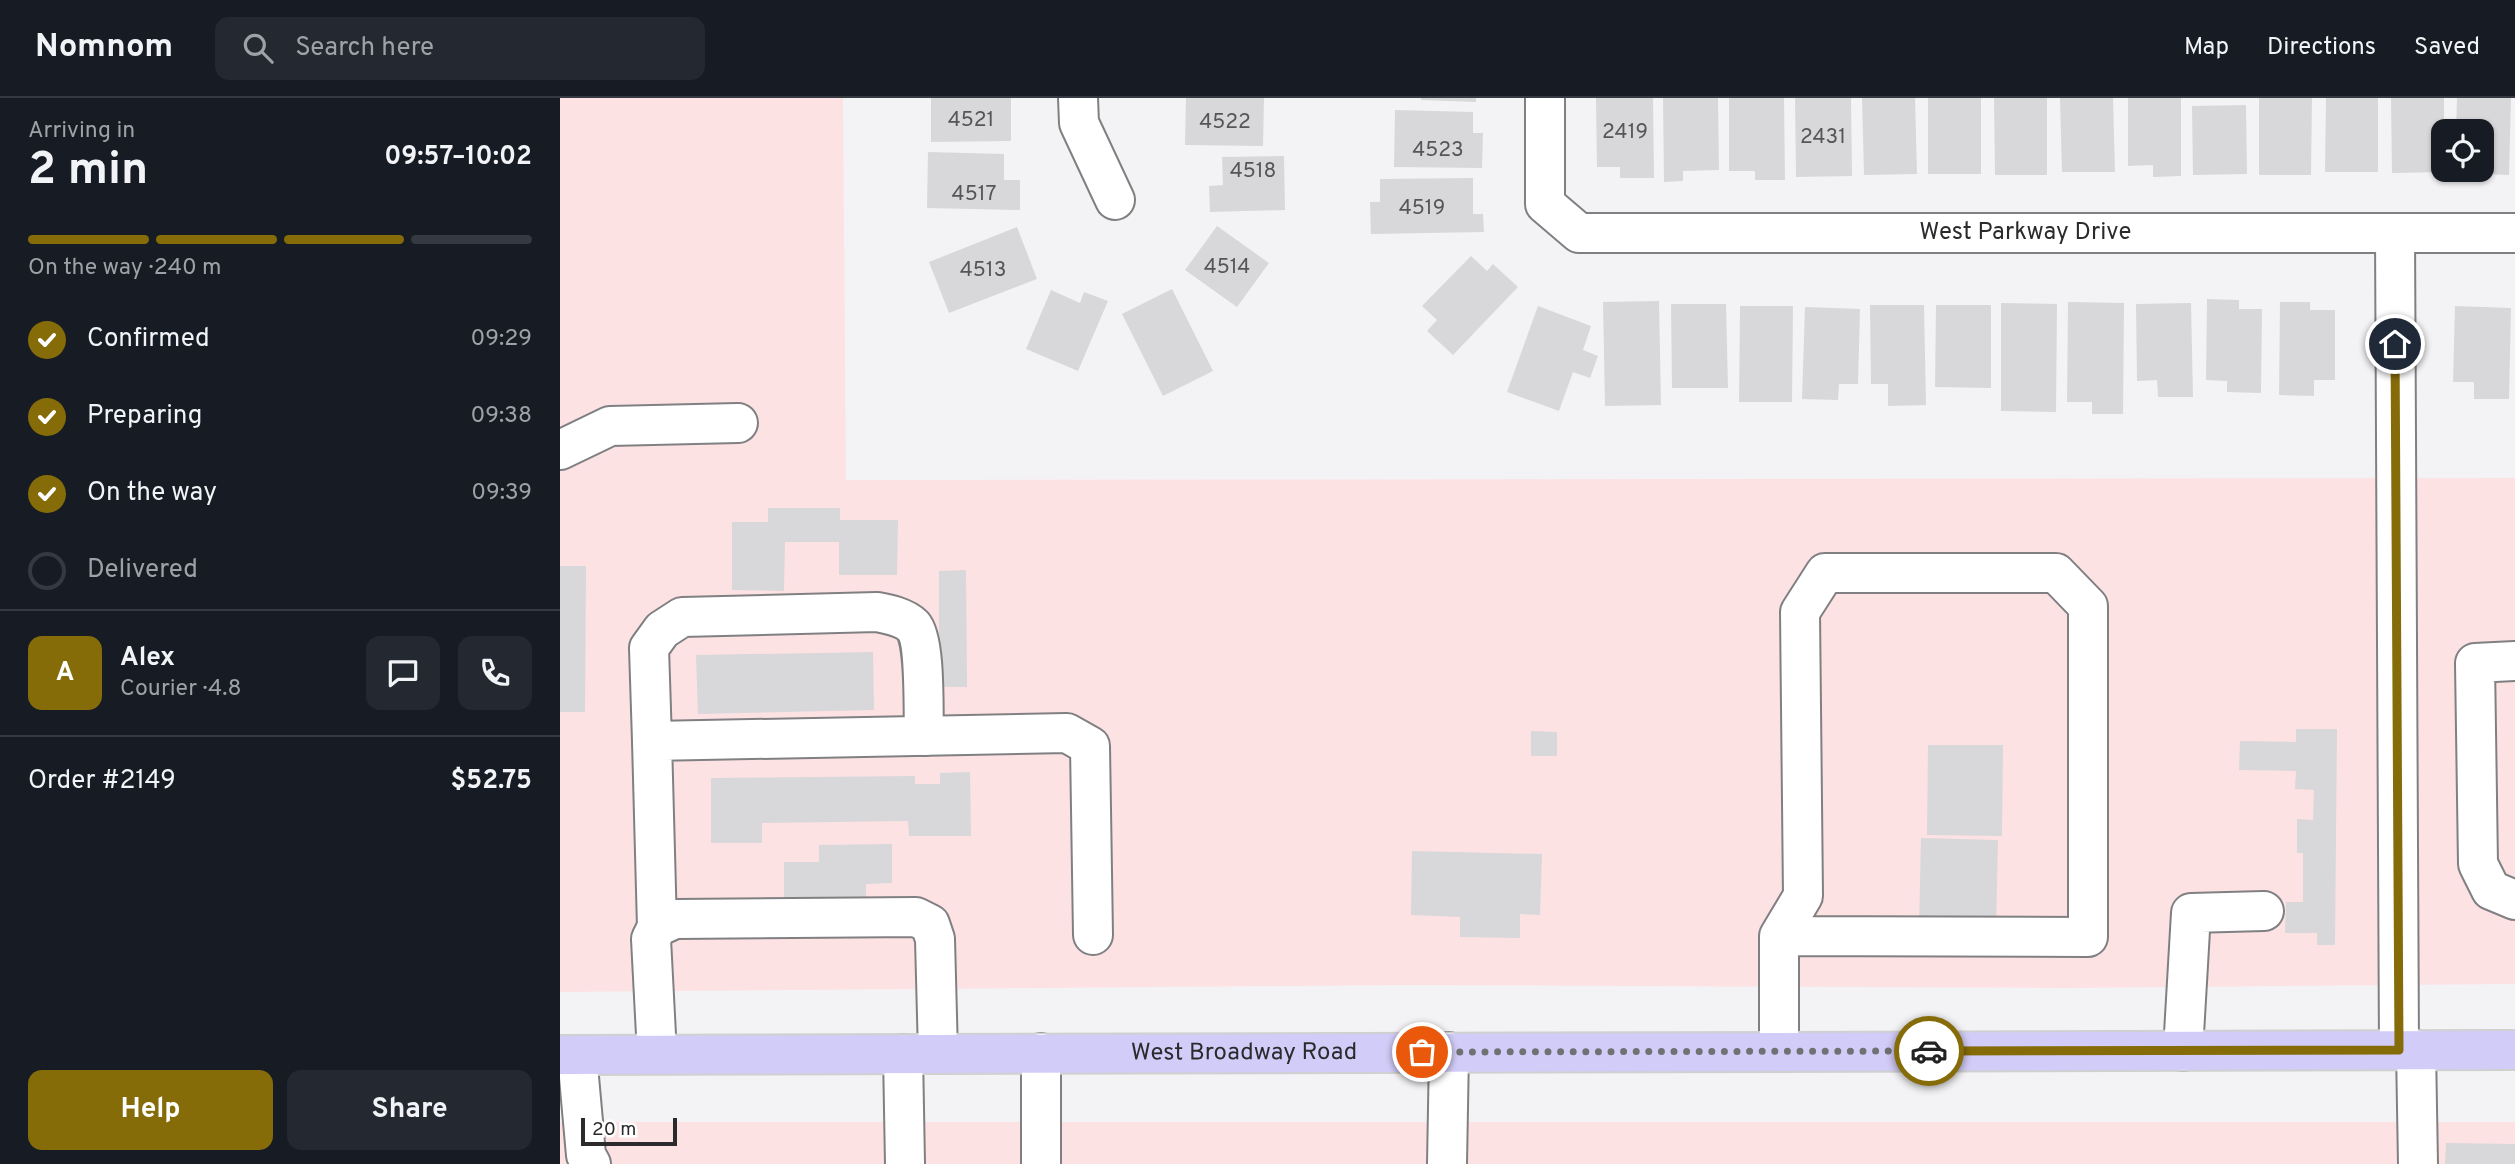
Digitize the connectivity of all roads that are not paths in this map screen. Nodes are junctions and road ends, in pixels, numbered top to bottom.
1 (1079, 98) edge
2 (1545, 98) edge
3 (1115, 200) dead end
4 (2395, 233) junction
5 (2515, 233) edge
6 (738, 423) dead end
7 (560, 450) edge
8 (2515, 661) edge
9 (924, 736) junction
10 (652, 741) junction
11 (2515, 900) edge
12 (2264, 911) dead end
13 (657, 927) junction
14 (1093, 935) dead end
15 (1779, 936) junction
16 (2407, 1050) junction
17 (2515, 1050) edge
18 (2183, 1051) junction
19 (1449, 1052) junction
20 (1779, 1052) junction
21 (1041, 1053) junction
22 (657, 1054) junction
23 (921, 1054) junction
24 (568, 1055) edge
25 (591, 1164) edge
26 (905, 1164) edge
27 (1041, 1164) edge
28 (1447, 1164) edge
29 (2418, 1164) edge

1 - 3 street
2 - 4 street, West Parkway Drive
4 - 5 street, West Parkway Drive
4 - 16 street
6 - 7 street
8 - 11 street
9 - 10 street
9 - 10 street
9 - 14 street
10 - 13 street
12 - 18 street
13 - 22 street
13 - 23 street
15 - 15 street
15 - 20 street
16 - 17 main road, West Broadway Road
16 - 18 main road, West Broadway Road
16 - 29 street
18 - 20 main road, West Broadway Road
19 - 20 main road, West Broadway Road
19 - 21 main road, West Broadway Road
19 - 28 street
21 - 23 main road, West Broadway Road
21 - 27 street
22 - 23 main road, West Broadway Road
22 - 24 main road, West Broadway Road
23 - 26 street
24 - 25 street

